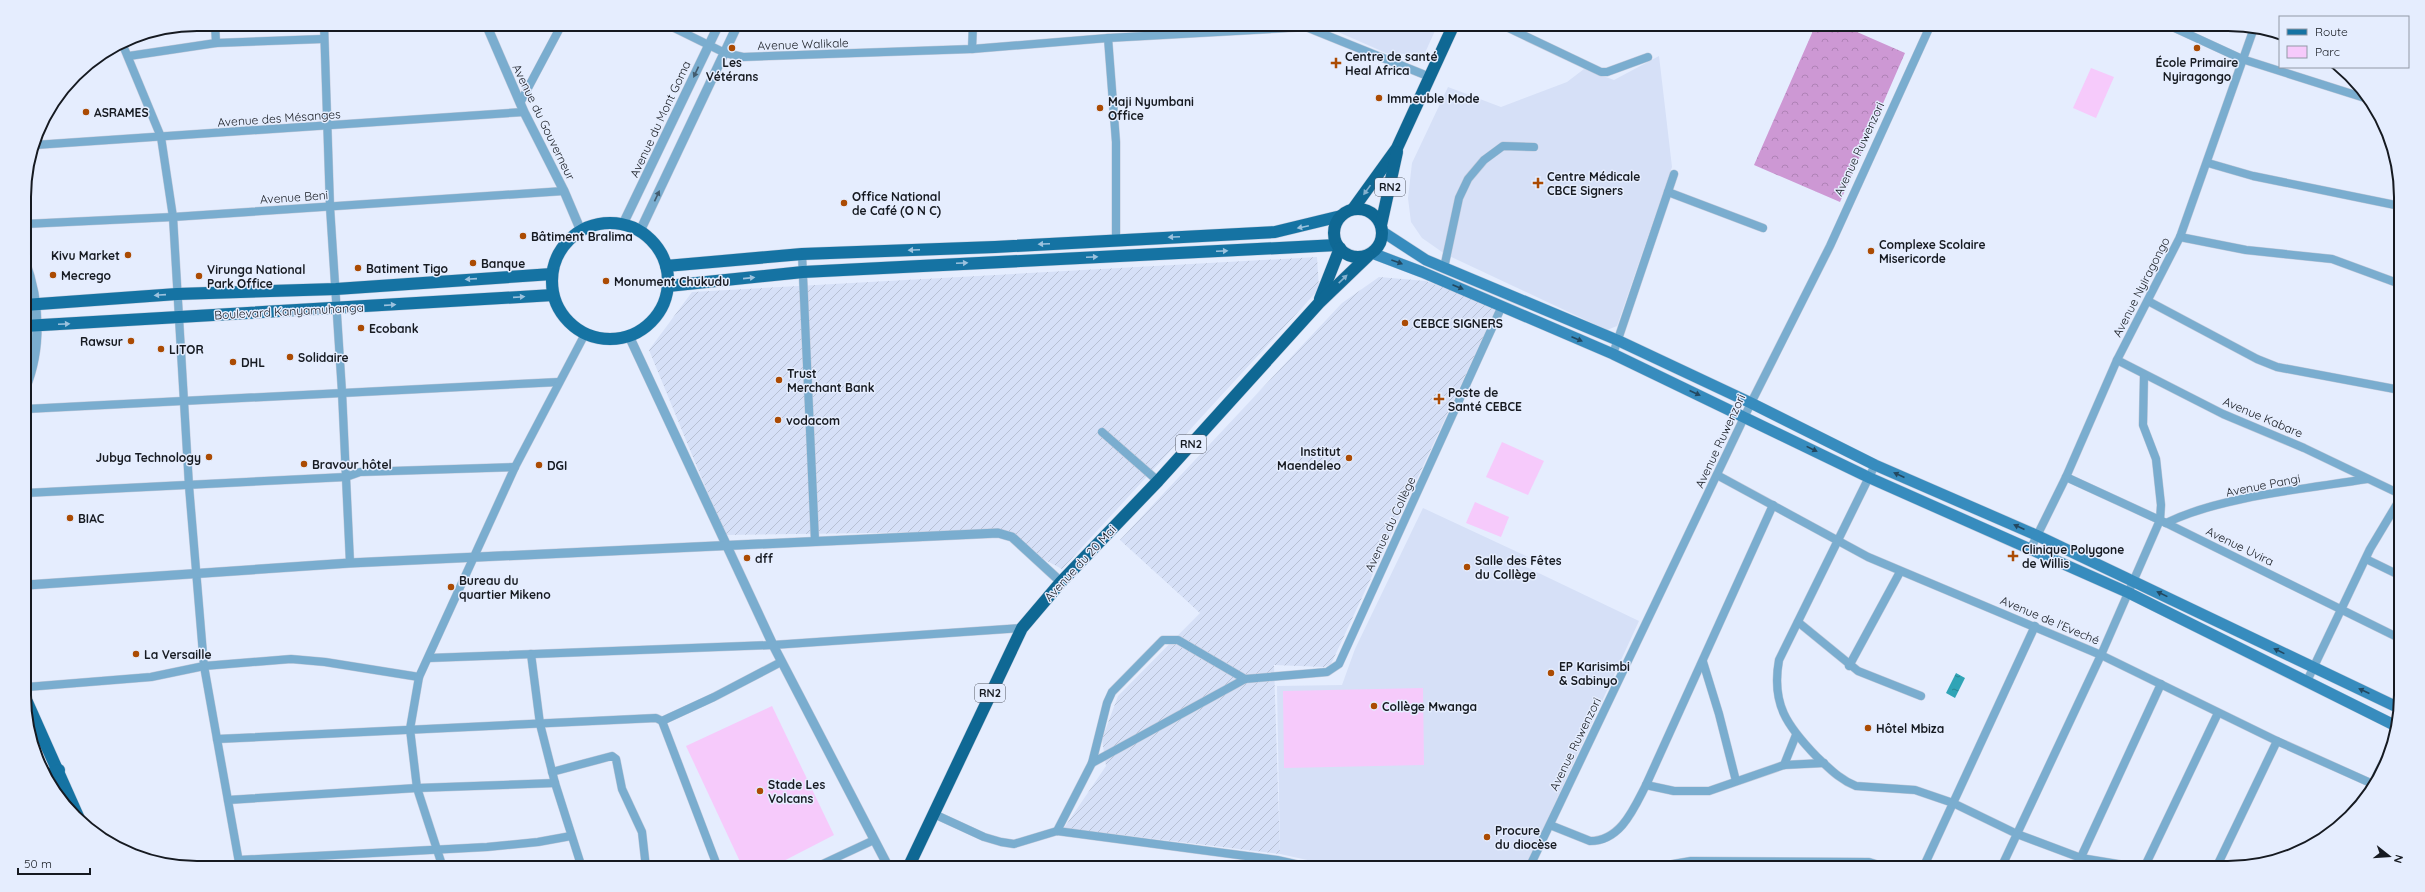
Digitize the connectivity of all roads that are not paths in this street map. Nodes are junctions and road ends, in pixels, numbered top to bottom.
1 (215, 31) edge
2 (324, 31) edge
3 (489, 31) edge
4 (558, 31) edge
5 (679, 31) edge
6 (716, 31) edge
7 (735, 31) edge
8 (973, 31) edge
9 (1215, 31) edge
10 (1320, 31) edge
11 (1451, 31) edge
12 (1515, 31) edge
13 (1929, 31) edge
14 (2181, 31) edge
15 (2252, 32) edge
16 (1108, 38) junction
17 (323, 39) junction
18 (216, 43) junction
19 (708, 46) junction
20 (125, 48) edge
21 (972, 49) junction
22 (725, 53) junction
23 (129, 56) junction
24 (1648, 57) dead end
25 (2242, 59) junction
26 (1430, 77) junction
27 (2360, 97) edge
28 (520, 103) junction
29 (524, 112) junction
30 (326, 127) junction
31 (161, 137) junction
32 (40, 145) edge
33 (1534, 147) dead end
34 (1397, 148) junction
35 (2208, 163) junction
36 (1674, 174) dead end
37 (564, 190) junction
38 (1668, 192) junction
39 (2394, 205) edge
40 (330, 207) junction
41 (1353, 209) junction
42 (1341, 216) junction
43 (173, 217) junction
44 (31, 224) edge
45 (623, 224) junction
46 (1382, 228) junction
47 (1763, 228) dead end
48 (581, 231) junction
49 (640, 231) junction
50 (2180, 237) junction
51 (1116, 241) junction
52 (1339, 247) junction
53 (802, 254) junction
54 (1370, 254) junction
55 (666, 266) junction
56 (1444, 268) junction
57 (803, 272) junction
58 (552, 274) junction
59 (2394, 282) edge
60 (668, 286) junction
61 (336, 289) junction
62 (177, 294) junction
63 (553, 295) junction
64 (2148, 300) junction
65 (1319, 303) junction
66 (31, 304) edge
67 (1502, 306) junction
68 (337, 308) junction
69 (179, 318) junction
70 (31, 325) edge
71 (585, 334) junction
72 (629, 336) junction
73 (1617, 340) junction
74 (1613, 354) junction
75 (1648, 356) junction
76 (2117, 360) junction
77 (1643, 368) junction
78 (31, 370) edge
79 (2144, 375) junction
80 (559, 382) junction
81 (2394, 389) edge
82 (342, 392) junction
83 (184, 402) junction
84 (1751, 403) junction
85 (31, 409) edge
86 (1746, 416) junction
87 (1102, 432) dead end
88 (1875, 465) junction
89 (515, 467) junction
90 (1717, 476) junction
91 (346, 477) junction
92 (2066, 477) junction
93 (1870, 478) junction
94 (2368, 479) junction
95 (1158, 481) junction
96 (189, 486) junction
97 (2394, 491) edge
98 (31, 493) edge
99 (1773, 505) junction
100 (2394, 510) edge
101 (2163, 521) junction
102 (2036, 534) junction
103 (1839, 540) junction
104 (815, 541) junction
105 (727, 545) junction
106 (2031, 548) junction
107 (472, 558) junction
108 (2366, 559) junction
109 (350, 563) junction
110 (1900, 572) junction
111 (196, 573) junction
112 (2394, 573) edge
113 (2134, 580) junction
114 (1061, 582) junction
115 (31, 585) edge
116 (2129, 593) junction
117 (2342, 610) junction
118 (1798, 622) junction
119 (2035, 626) junction
120 (1022, 628) junction
121 (2394, 636) edge
122 (773, 645) junction
123 (531, 654) junction
124 (2101, 654) junction
125 (429, 658) junction
126 (781, 662) junction
127 (1703, 662) junction
128 (204, 666) junction
129 (1849, 666) junction
130 (2314, 668) junction
131 (419, 677) junction
132 (1245, 679) junction
133 (2307, 681) junction
134 (2161, 684) junction
135 (31, 687) edge
136 (1921, 696) dead end
137 (2394, 706) edge
138 (32, 712) edge
139 (2218, 713) junction
140 (662, 721) junction
141 (540, 724) junction
142 (2392, 724) edge
143 (410, 729) junction
144 (1796, 735) junction
145 (217, 738) junction
146 (2277, 741) junction
147 (1092, 763) junction
148 (1824, 763) junction
149 (1784, 765) junction
150 (59, 770) junction
151 (552, 772) junction
152 (51, 774) edge
153 (1736, 781) junction
154 (2369, 782) edge
155 (555, 783) junction
156 (1646, 785) junction
157 (417, 788) junction
158 (228, 800) junction
159 (1953, 802) junction
160 (74, 806) edge
161 (934, 814) junction
162 (1550, 825) junction
163 (1057, 831) junction
164 (2017, 834) junction
165 (572, 836) junction
166 (874, 840) junction
167 (436, 850) junction
168 (2081, 858) junction
169 (238, 861) edge
170 (281, 861) edge
171 (440, 861) edge
172 (580, 861) edge
173 (645, 861) edge
174 (715, 861) edge
175 (829, 861) edge
176 (885, 861) edge
177 (911, 861) edge
178 (1282, 861) edge
179 (1533, 861) edge
180 (1926, 861) edge
181 (2004, 861) edge
182 (2080, 861) edge
183 (2100, 861) edge
184 (2146, 861) edge
185 (2219, 861) edge

1 - 18 street
2 - 17 street
3 - 28 street, Avenue du Gouverneur
4 - 28 street
5 - 19 street, Avenue Walikale
6 - 19 street, Avenue du Mont Goma
7 - 22 street
8 - 21 street
9 - 16 street, Avenue Walikale
10 - 26 street, Avenue Walikale
11 - 26 highway, RN2
12 - 24 street
13 - 84 street, Avenue Ruwenzori
14 - 25 street
15 - 25 street, Avenue Nyiragongo
16 - 21 street, Avenue Walikale
16 - 51 street
17 - 18 street
17 - 30 street
18 - 23 street
19 - 22 street, Avenue Walikale
19 -> 45 street, Avenue du Mont Goma
20 - 23 street
21 - 22 street, Avenue Walikale
49 -> 22 street
23 - 31 street
25 - 27 street
25 - 35 street, Avenue Nyiragongo
26 - 34 highway, RN2
28 - 29 street, Avenue du Gouverneur
29 - 30 street, Avenue des Mésanges
29 - 37 street, Avenue du Gouverneur
30 - 31 street, Avenue des Mésanges
30 - 40 street
31 - 32 street, Avenue des Mésanges
31 - 43 street
33 - 56 street
34 -> 41 highway, RN2
34 - 46 highway, RN2
35 - 39 street
35 - 50 street, Avenue Nyiragongo
36 - 38 street
37 - 40 street, Avenue Beni
37 - 48 street, Avenue du Gouverneur
38 - 47 street
38 - 73 street
40 - 43 street, Avenue Beni
40 - 61 street
41 - 42 highway, RN2
41 - 46 highway, RN2
42 -> 51 main road
42 - 52 highway, RN2
43 - 44 street, Avenue Beni
43 - 62 street
45 - 48 main road
45 - 49 main road
46 - 54 highway, RN2
46 - 56 main road
48 - 58 main road
49 - 55 main road
50 - 59 street
50 - 64 street, Avenue Nyiragongo
51 -> 53 main road
52 - 54 highway
57 -> 52 main road
52 - 65 highway, RN2
53 - 55 main road
53 - 57 street
65 -> 54 highway, RN2
54 -> 67 main road
55 - 60 main road
56 - 73 main road
60 -> 57 main road
57 - 104 street
58 -> 61 main road, Boulevard Kanyamuhanga
58 - 63 main road
60 - 72 main road
61 - 62 main road, Boulevard Kanyamuhanga
61 - 68 street
62 -> 66 main road, Boulevard Kanyamuhanga
62 - 69 street
68 -> 63 main road, Boulevard Kanyamuhanga
63 - 71 main road
64 - 76 street, Avenue Nyiragongo
64 - 81 street
65 - 95 highway, Avenue du 20 Mai / RN2
67 -> 74 main road
67 - 132 street, Avenue du Collège
68 - 69 main road, Boulevard Kanyamuhanga
68 - 82 street
70 -> 69 main road, Boulevard Kanyamuhanga
69 - 83 street
70 - 78 street
71 - 72 main road
71 - 80 street
72 - 105 street
73 - 74 street
73 - 75 main road
74 - 77 main road
75 - 77 main road
75 - 84 main road
76 - 79 street, Avenue Kabare
76 - 92 street, Avenue Nyiragongo
77 -> 86 main road
79 - 94 street, Avenue Kabare
79 - 101 street
80 - 82 street
80 - 89 street
82 - 83 street
82 - 91 street
83 - 85 street
83 - 96 street
84 - 86 street, Avenue Ruwenzori
84 - 88 main road
86 - 90 street, Avenue Ruwenzori
86 -> 93 main road
87 - 95 street
88 - 93 street
102 -> 88 main road
89 - 91 street
89 - 107 street
90 - 99 street, Avenue de l'Eveché
90 - 162 street, Avenue Ruwenzori
91 - 96 street
91 - 109 street
92 - 101 street, Avenue Uvira
92 - 102 street, Avenue Nyiragongo
93 - 103 street
93 - 106 main road
94 - 97 street, Avenue Kabare
94 - 101 street, Avenue Pangi
95 - 114 highway, Avenue du 20 Mai / RN2
96 - 98 street
96 - 111 street
99 - 103 street, Avenue de l'Eveché
99 - 127 street
100 - 108 street
101 - 113 street
101 - 117 street, Avenue Uvira
102 - 106 street, Avenue Nyiragongo
102 - 113 main road
103 - 110 street, Avenue de l'Eveché
103 - 118 street
104 - 105 street
104 - 114 street
105 - 107 street
105 - 122 street
106 - 116 main road
107 - 109 street
107 - 125 street
108 - 112 street
108 - 117 street
109 - 111 street
110 - 119 street, Avenue de l'Eveché
110 - 129 street
111 - 115 street
111 - 128 street
113 - 116 street
130 -> 113 main road
114 - 120 highway, Avenue du 20 Mai / RN2
116 - 124 street
116 - 133 main road
117 - 121 street, Avenue Uvira
117 - 130 street
118 - 129 street
118 - 144 street
119 - 124 street, Avenue de l'Eveché
119 - 159 street
120 - 122 street
120 - 161 highway, Avenue du 20 Mai / RN2
122 - 123 street
122 - 126 street
123 - 125 street
123 - 141 street
124 - 134 street, Avenue de l'Eveché
124 - 164 street
125 - 131 street
126 - 140 street
126 - 166 street
127 - 153 street
127 - 156 street
128 - 131 street
128 - 135 street
128 - 145 street
129 - 136 street
130 - 133 street
137 -> 130 main road
131 - 143 street
132 - 147 street
132 - 147 street
133 - 142 main road
134 - 139 street, Avenue de l'Eveché
134 - 168 street
138 - 150 main road
139 - 146 street, Avenue de l'Eveché
139 - 184 street
140 - 141 street
140 - 174 street
141 - 143 street
141 - 151 street
143 - 145 street
143 - 157 street
144 - 148 street
144 - 149 street
145 - 158 street
146 - 154 street, Avenue de l'Eveché
146 - 185 street
147 - 163 street
148 - 149 street
148 - 159 street
149 - 153 street
150 - 152 main road
150 - 160 main road
151 - 155 street
151 - 173 street
153 - 156 street
155 - 157 street
155 - 165 street
156 - 162 street
157 - 158 street
157 - 167 street
158 - 169 street
159 - 164 street
159 - 180 street
161 - 163 street
161 - 177 highway, Avenue du 20 Mai / RN2
162 - 179 street, Avenue Ruwenzori
163 - 178 street
164 - 168 street
164 - 181 street
165 - 167 street
165 - 172 street
166 - 175 street
166 - 176 street
167 - 170 street
167 - 171 street
168 - 182 street
168 - 183 street

